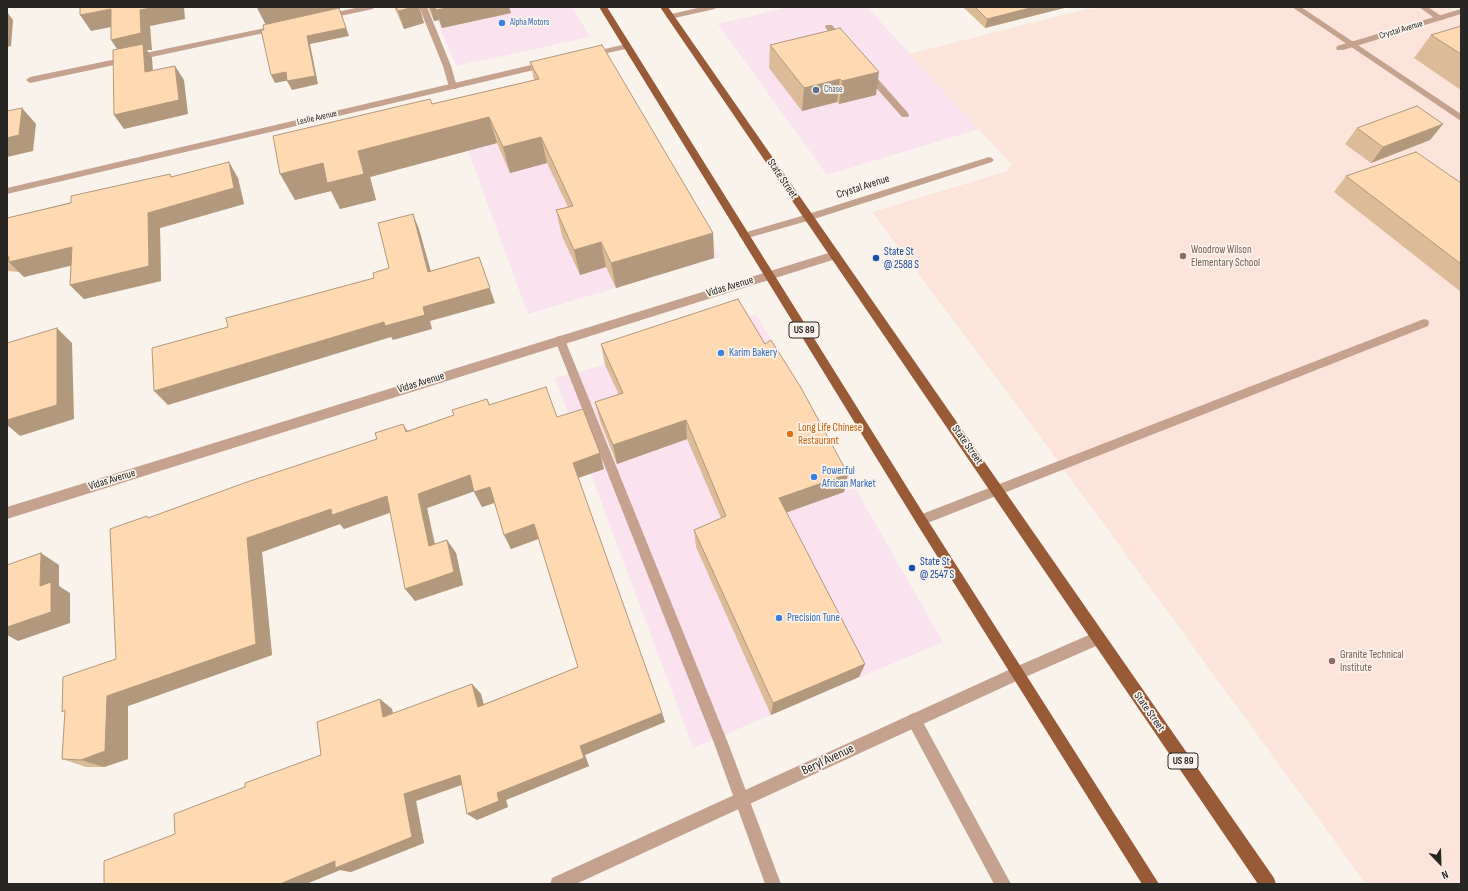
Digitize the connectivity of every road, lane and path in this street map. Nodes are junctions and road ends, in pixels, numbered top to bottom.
1 (370, 7) edge
2 (423, 7) edge
3 (603, 7) edge
4 (664, 7) edge
5 (712, 7) edge
6 (1296, 7) edge
7 (1422, 7) edge
8 (1461, 11) edge
9 (670, 17) junction
10 (1440, 18) junction
11 (317, 19) edge
12 (286, 25) edge
13 (829, 27) dead end
14 (1352, 44) junction
15 (627, 46) junction
16 (1340, 48) dead end
17 (849, 50) edge
18 (583, 56) edge
19 (560, 62) edge
20 (859, 62) edge
21 (30, 80) dead end
22 (453, 87) junction
23 (905, 115) dead end
24 (1461, 118) edge
25 (989, 160) dead end
26 (7, 191) edge
27 (808, 218) junction
28 (744, 236) junction
29 (835, 255) junction
30 (770, 275) junction
31 (1424, 323) dead end
32 (560, 340) junction
33 (998, 490) junction
34 (7, 513) edge
35 (921, 520) junction
36 (1098, 638) junction
37 (1018, 673) junction
38 (914, 720) junction
39 (743, 799) junction
40 (558, 884) edge
41 (774, 884) edge
42 (1003, 884) edge
43 (1151, 884) edge
44 (1268, 884) edge

1 - 11 street
2 - 22 street
3 - 15 main road, US 89
4 - 9 main road, State Street / US 89
5 - 9 street
6 - 14 street
7 - 10 street
8 - 10 street, Crystal Avenue
9 - 27 main road, State Street / US 89
10 - 14 street, Crystal Avenue
12 - 21 street
13 - 17 street
14 - 16 street, Crystal Avenue
14 - 24 street
15 - 18 street
15 - 28 main road, US 89
19 - 22 street, Leslie Avenue
20 - 23 street
22 - 26 street, Leslie Avenue
25 - 27 street, Crystal Avenue
27 - 28 street, Crystal Avenue
27 - 29 main road, State Street / US 89
28 - 30 main road, US 89
29 - 30 street, Vidas Avenue
29 - 33 main road, State Street / US 89
30 - 32 street, Vidas Avenue
30 - 35 main road, US 89
31 - 33 street
32 - 34 street, Vidas Avenue
32 - 39 street
33 - 35 street
33 - 36 main road, State Street / US 89
35 - 37 main road, US 89
36 - 37 street, Beryl Avenue
36 - 44 main road, State Street / US 89
37 - 38 street, Beryl Avenue
37 - 43 main road, US 89
38 - 39 street, Beryl Avenue
38 - 42 street
39 - 40 street, Beryl Avenue
39 - 41 street

